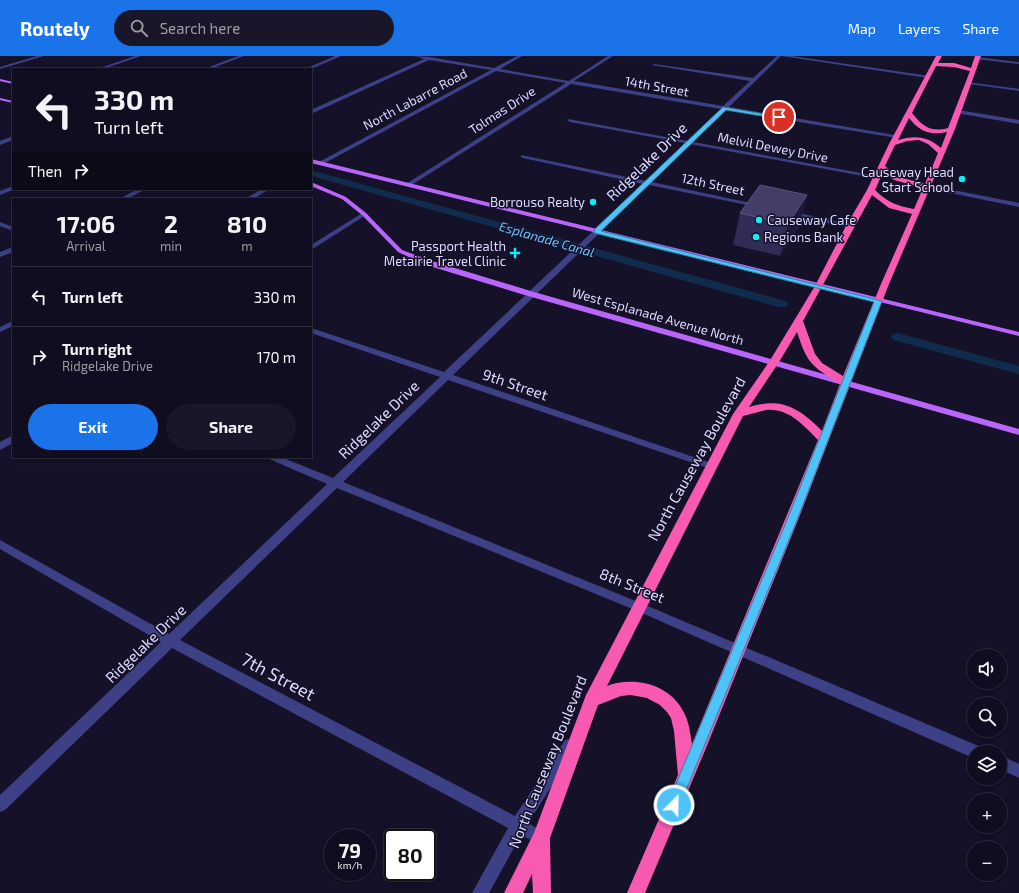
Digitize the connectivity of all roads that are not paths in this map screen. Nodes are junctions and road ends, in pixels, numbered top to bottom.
1 (42, 56) edge
2 (139, 56) edge
3 (242, 56) edge
4 (339, 56) edge
5 (416, 56) edge
6 (520, 56) edge
7 (611, 56) edge
8 (779, 56) edge
9 (783, 56) edge
10 (939, 56) edge
11 (990, 56) edge
12 (431, 57) edge
13 (970, 57) edge
14 (978, 57) edge
15 (1019, 60) edge
16 (1019, 63) edge
17 (654, 65) dead end
18 (934, 65) junction
19 (0, 68) edge
20 (102, 68) edge
21 (209, 68) edge
22 (309, 68) edge
23 (495, 70) junction
24 (973, 71) junction
25 (928, 77) junction
26 (0, 80) edge
27 (754, 80) junction
28 (570, 82) junction
29 (12, 83) edge
30 (969, 83) junction
31 (1019, 90) edge
32 (1, 100) edge
33 (12, 102) edge
34 (725, 108) junction
35 (312, 112) edge
36 (958, 112) junction
37 (909, 114) junction
38 (570, 120) dead end
39 (1019, 122) edge
40 (952, 129) junction
41 (12, 138) edge
42 (894, 140) junction
43 (689, 142) junction
44 (0, 143) edge
45 (942, 153) junction
46 (523, 156) dead end
47 (312, 161) edge
48 (322, 163) junction
49 (882, 166) junction
50 (877, 178) junction
51 (647, 183) junction
52 (312, 184) edge
53 (408, 185) junction
54 (928, 186) junction
55 (12, 188) edge
56 (141, 190) edge
57 (265, 190) edge
58 (871, 190) junction
59 (0, 193) edge
60 (124, 198) edge
61 (250, 198) edge
62 (1019, 205) edge
63 (769, 209) edge
64 (784, 212) edge
65 (916, 212) junction
66 (364, 214) junction
67 (0, 224) edge
68 (850, 226) junction
69 (12, 229) edge
70 (596, 232) junction
71 (312, 247) edge
72 (12, 249) edge
73 (0, 255) edge
74 (819, 286) junction
75 (531, 294) junction
76 (878, 301) junction
77 (798, 321) junction
78 (12, 324) edge
79 (0, 330) edge
80 (312, 330) edge
81 (1019, 334) edge
82 (774, 362) junction
83 (446, 376) junction
84 (845, 382) junction
85 (740, 414) junction
86 (1019, 432) edge
87 (12, 439) edge
88 (823, 439) junction
89 (0, 446) edge
90 (274, 458) edge
91 (711, 466) junction
92 (335, 483) junction
93 (0, 544) edge
94 (639, 607) junction
95 (171, 641) junction
96 (738, 649) junction
97 (592, 700) junction
98 (581, 729) junction
99 (967, 748) edge
100 (1007, 765) edge
101 (1019, 771) edge
102 (686, 776) junction
103 (0, 805) edge
104 (518, 825) junction
105 (541, 838) junction
106 (480, 893) edge
107 (513, 893) edge
108 (542, 893) edge
109 (636, 893) edge

1 - 19 street
2 - 20 street
3 - 21 street
4 - 22 street
5 - 12 street, 14th Street
6 - 23 street, North Labarre Road
7 - 28 street, Tolmas Drive
8 - 27 street, Ridgelake Drive
9 - 25 street
10 - 18 highway, North Causeway Boulevard
11 - 15 street
12 - 23 street, 14th Street
12 - 35 street
13 - 14 highway
14 - 16 street
14 - 24 highway
17 - 27 street
18 - 24 highway
18 - 25 highway, North Causeway Boulevard
23 - 28 street, 14th Street
23 - 48 street, North Labarre Road
24 - 30 highway
25 - 37 highway, North Causeway Boulevard
26 - 29 main road
27 - 34 street, Ridgelake Drive
28 - 34 street, 14th Street
28 - 53 street, Tolmas Drive
30 - 31 street
30 - 36 highway
32 - 33 main road
34 - 42 street, 14th Street
34 - 43 street, Ridgelake Drive
36 - 39 street
36 - 40 highway
37 - 40 highway
37 - 42 highway, North Causeway Boulevard
38 - 43 street, Melvil Dewey Drive
40 - 45 highway
41 - 44 street
42 - 45 highway
42 - 49 highway, North Causeway Boulevard
43 - 50 street, Melvil Dewey Drive
43 - 51 street, Ridgelake Drive
45 - 54 highway
46 - 51 street, 12th Street
47 - 48 main road
48 - 53 main road
49 - 50 highway, North Causeway Boulevard
49 - 54 highway
50 - 58 highway, North Causeway Boulevard
51 - 63 street, 12th Street
51 - 70 street, Ridgelake Drive
52 - 66 main road, West Esplanade Avenue North
53 - 70 main road
54 - 62 street
54 - 65 highway
55 - 59 street
56 - 60 street
57 - 61 street
58 - 65 highway
58 - 68 highway, North Causeway Boulevard
64 - 68 street
65 - 76 highway
66 - 71 street
66 - 75 main road, West Esplanade Avenue North
67 - 69 street
68 - 74 highway, North Causeway Boulevard
70 - 74 main road
70 - 75 street, Ridgelake Drive
72 - 73 street
74 - 76 main road
74 - 77 highway, North Causeway Boulevard
75 - 82 main road, West Esplanade Avenue North
75 - 83 street, Ridgelake Drive
76 - 81 main road
76 - 84 highway
77 - 82 highway, North Causeway Boulevard
77 - 84 highway
78 - 79 street
80 - 83 street, 9th Street
82 - 84 main road, West Esplanade Avenue North
82 - 85 highway, North Causeway Boulevard
83 - 91 street, 9th Street
83 - 92 street, Ridgelake Drive
84 - 86 main road, West Esplanade Avenue North
84 - 88 highway
85 - 88 highway
85 - 91 highway, North Causeway Boulevard
87 - 89 street
88 - 96 highway
90 - 92 street, 8th Street
91 - 94 highway, North Causeway Boulevard
92 - 94 street, 8th Street
92 - 95 street, Ridgelake Drive
93 - 95 street, 7th Street
94 - 96 street, 8th Street
94 - 97 highway, North Causeway Boulevard
95 - 103 street, Ridgelake Drive
95 - 104 street, 7th Street
96 - 99 street, 8th Street
96 - 102 highway
97 - 98 highway, North Causeway Boulevard
97 - 102 highway
98 - 104 street
98 - 105 highway, North Causeway Boulevard
100 - 101 street
102 - 109 highway
104 - 105 street, 7th Street
104 - 106 street
105 - 107 highway, North Causeway Boulevard
105 - 108 highway

